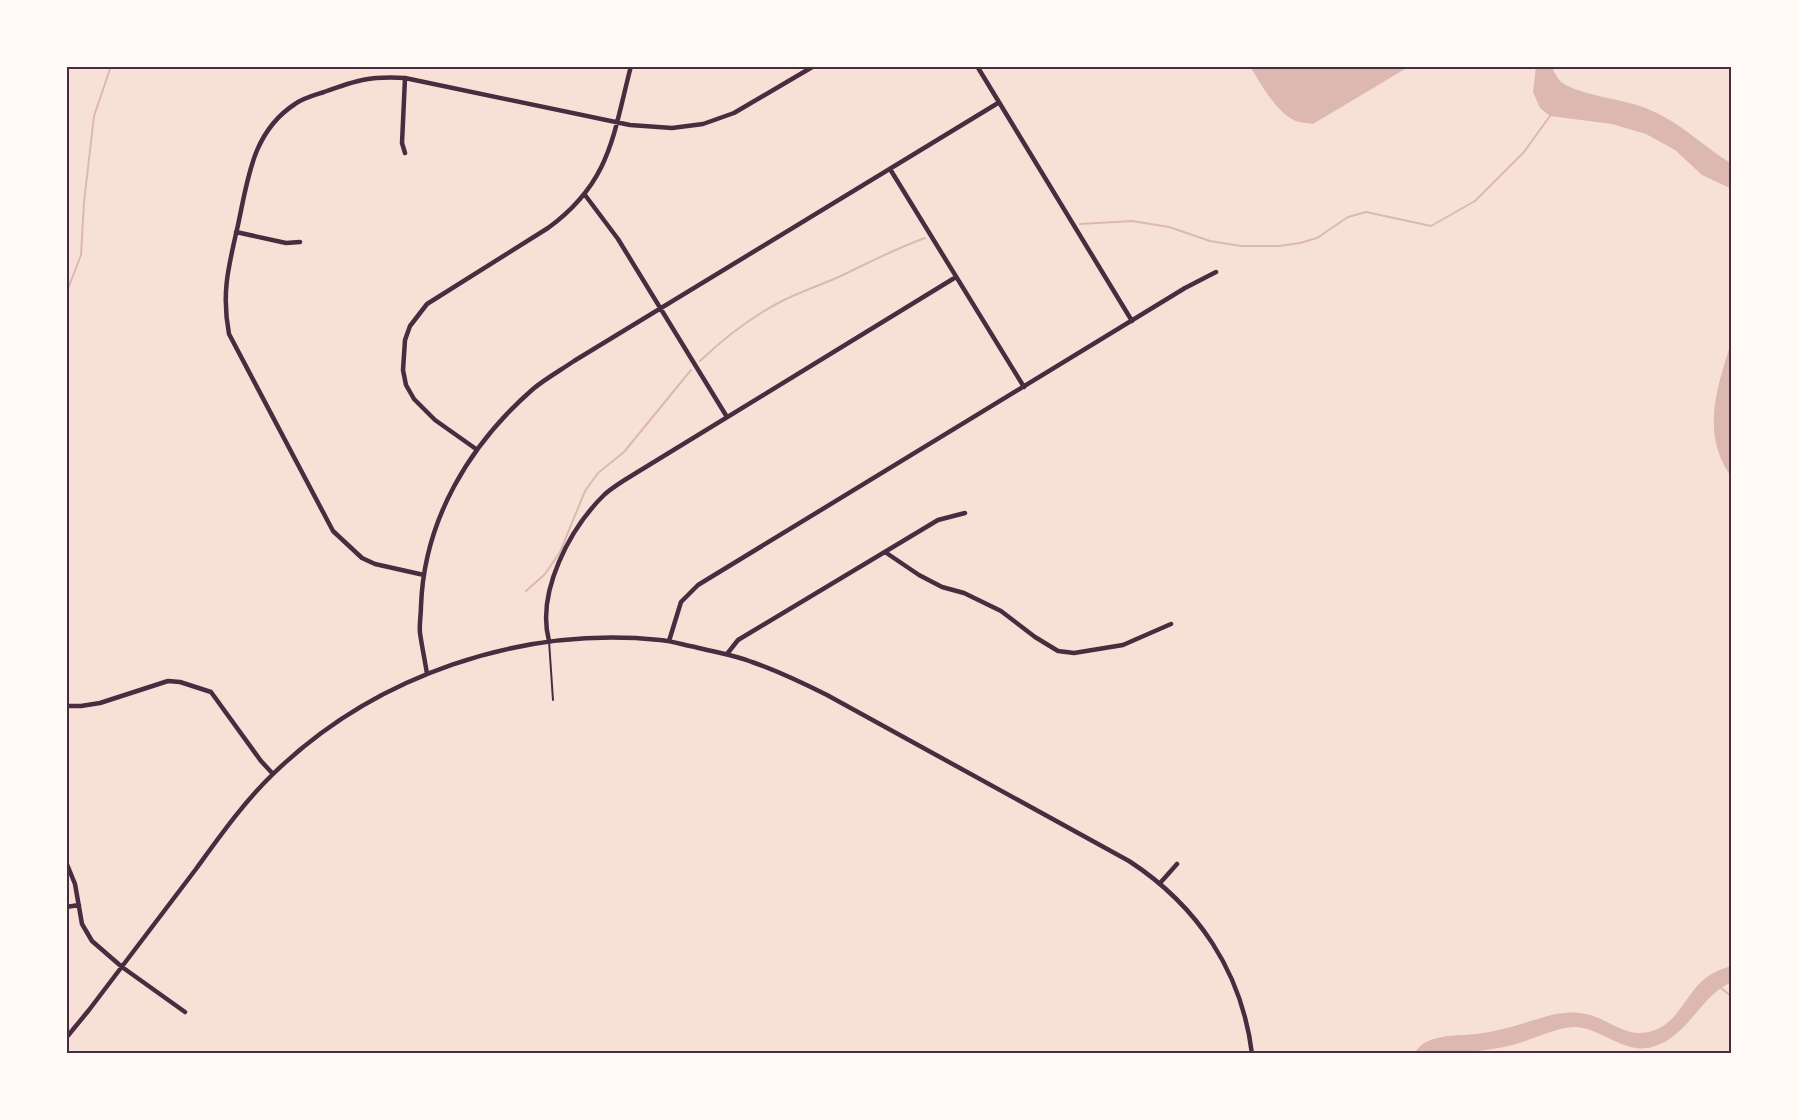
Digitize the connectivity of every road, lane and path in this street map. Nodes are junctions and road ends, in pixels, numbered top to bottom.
1 (631, 66) edge
2 (814, 66) edge
3 (976, 66) edge
4 (405, 78) junction
5 (998, 103) junction
6 (618, 122) junction
7 (405, 153) dead end
8 (890, 169) junction
9 (585, 195) junction
10 (236, 232) junction
11 (300, 242) dead end
12 (1216, 272) dead end
13 (956, 277) junction
14 (661, 308) junction
15 (1132, 321) junction
16 (1024, 387) junction
17 (727, 417) junction
18 (476, 449) junction
19 (965, 513) dead end
20 (885, 552) junction
21 (424, 575) junction
22 (1171, 624) dead end
23 (549, 641) junction
24 (669, 641) junction
25 (727, 654) junction
26 (427, 674) junction
27 (554, 700) dead end
28 (66, 706) edge
29 (273, 774) junction
30 (66, 862) edge
31 (1177, 864) dead end
32 (1161, 882) junction
33 (79, 905) junction
34 (66, 907) edge
35 (122, 967) junction
36 (185, 1012) dead end
37 (66, 1038) edge
38 (1252, 1054) edge

1 - 6 street
2 - 6 street
3 - 5 street
4 - 6 street
4 - 7 street
4 - 10 street
5 - 8 street
5 - 15 street
6 - 9 street
8 - 13 street
8 - 14 street
9 - 14 street
9 - 18 street
10 - 11 street
10 - 21 street
12 - 15 street
13 - 16 street
13 - 17 street
14 - 17 street
14 - 18 street
15 - 16 street
16 - 24 street
17 - 23 street
18 - 21 street
19 - 20 street
20 - 22 street
20 - 25 street
21 - 26 street
23 - 24 street
23 - 26 street
23 - 27 lane
24 - 25 street
25 - 32 street
26 - 29 street
28 - 29 street
29 - 35 street
30 - 33 street
31 - 32 street
32 - 38 street
33 - 34 street
33 - 35 street
35 - 36 street
35 - 37 street

